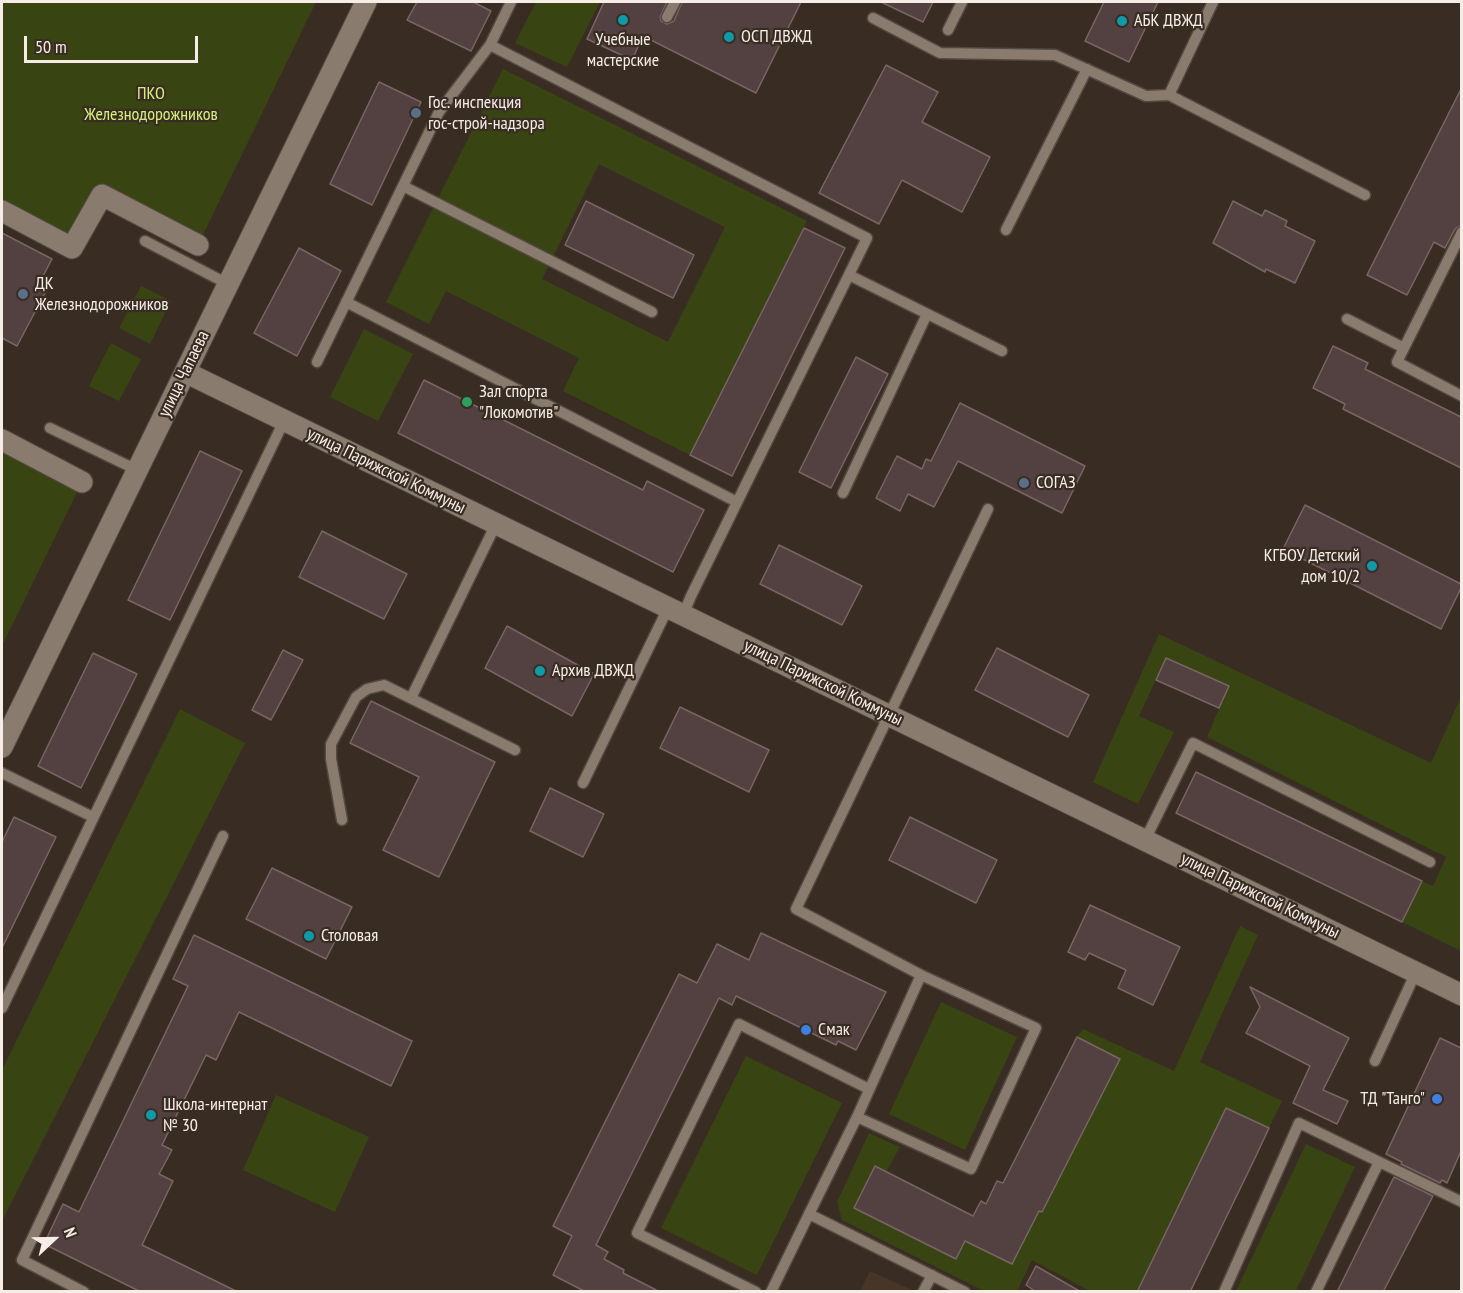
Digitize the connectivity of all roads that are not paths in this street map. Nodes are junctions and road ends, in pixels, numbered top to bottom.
1 (366, 2) edge
2 (511, 2) edge
3 (675, 2) edge
4 (962, 2) edge
5 (1213, 2) edge
6 (667, 17) dead end
7 (873, 18) dead end
8 (948, 30) dead end
9 (490, 45) junction
10 (1087, 69) junction
11 (1169, 95) junction
12 (403, 186) junction
13 (1365, 195) dead end
14 (2, 211) edge
15 (1006, 230) dead end
16 (1461, 232) edge
17 (145, 242) dead end
18 (198, 245) dead end
19 (849, 275) junction
20 (228, 284) junction
21 (346, 302) junction
22 (652, 312) dead end
23 (927, 314) junction
24 (1347, 319) dead end
25 (1404, 348) junction
26 (1002, 351) dead end
27 (317, 362) dead end
28 (185, 372) junction
29 (1461, 396) edge
30 (284, 421) junction
31 (50, 428) dead end
32 (2, 440) edge
33 (137, 470) junction
34 (82, 482) dead end
35 (843, 494) dead end
36 (737, 502) junction
37 (988, 509) dead end
38 (496, 524) junction
39 (676, 612) junction
40 (411, 698) junction
41 (890, 716) junction
42 (2, 747) edge
43 (515, 750) dead end
44 (2, 773) edge
45 (583, 783) dead end
46 (93, 817) junction
47 (342, 820) dead end
48 (223, 836) dead end
49 (1145, 840) junction
50 (1430, 862) dead end
51 (1416, 972) junction
52 (921, 975) junction
53 (1461, 995) edge
54 (2, 1008) edge
55 (1375, 1061) dead end
56 (869, 1089) junction
57 (857, 1117) junction
58 (1379, 1162) junction
59 (1461, 1202) edge
60 (809, 1214) junction
61 (932, 1275) junction
62 (84, 1292) edge
63 (756, 1292) edge
64 (771, 1292) edge
65 (923, 1292) edge
66 (965, 1292) edge
67 (1224, 1292) edge
68 (1316, 1292) edge

1 - 20 street, улица Чапаева
2 - 9 lane
3 - 6 lane
4 - 8 lane
5 - 11 lane
7 - 10 lane
9 - 12 lane
9 - 19 lane
10 - 11 lane
10 - 15 lane
11 - 13 lane
12 - 21 lane
12 - 22 lane
14 - 18 street
16 - 25 lane
17 - 20 lane
19 - 23 lane
19 - 36 lane
20 - 28 street, улица Чапаева
21 - 27 lane
21 - 36 lane
23 - 26 lane
23 - 35 lane
24 - 25 lane
25 - 29 lane
28 - 30 street, улица Парижской Коммуны
28 - 33 street, улица Чапаева
30 - 38 street, улица Парижской Коммуны
30 - 46 lane
31 - 33 lane
32 - 34 street
33 - 42 street, улица Чапаева
36 - 39 lane
37 - 41 lane
38 - 39 street, улица Парижской Коммуны
38 - 40 lane
39 - 41 street, улица Парижской Коммуны
39 - 45 lane
40 - 43 lane
40 - 47 lane
41 - 49 street, улица Парижской Коммуны
41 - 52 lane
44 - 46 lane
46 - 54 lane
48 - 62 lane
49 - 50 lane
49 - 51 street, улица Парижской Коммуны
51 - 53 street, улица Парижской Коммуны
51 - 55 lane
52 - 56 lane
52 - 57 lane
56 - 57 lane
56 - 63 lane
57 - 60 lane
58 - 59 lane
58 - 67 lane
58 - 68 lane
60 - 61 lane
60 - 64 lane
61 - 65 lane
61 - 66 lane

